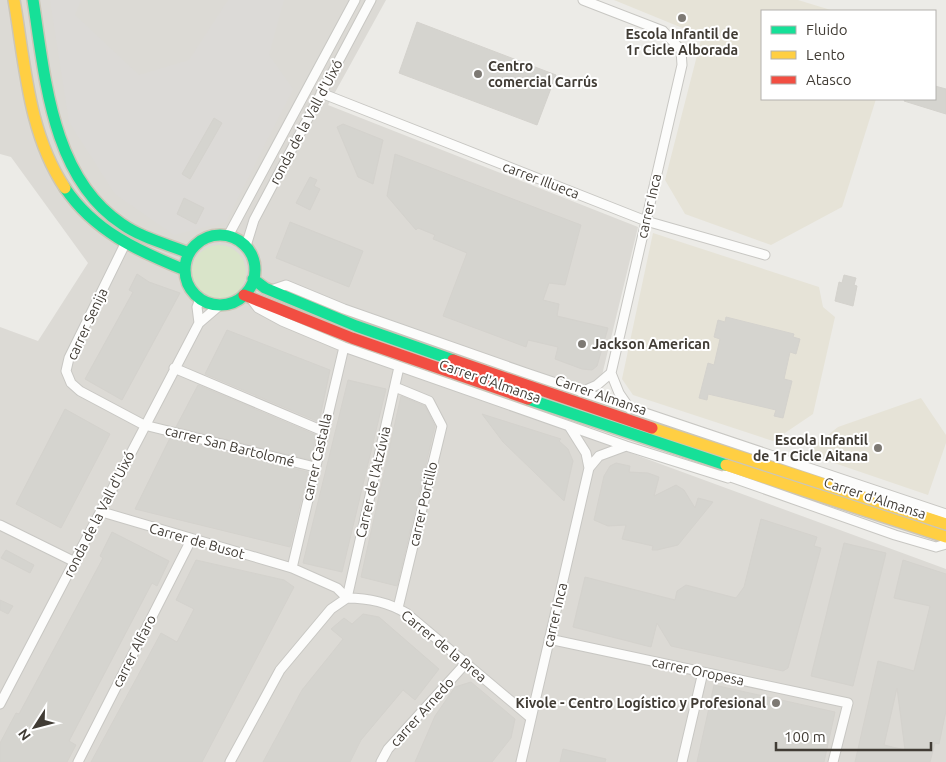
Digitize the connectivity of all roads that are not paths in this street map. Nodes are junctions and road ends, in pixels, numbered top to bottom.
1 (14, 0) edge
2 (33, 0) edge
3 (355, 0) edge
4 (371, 0) edge
5 (583, 0) edge
6 (321, 93) junction
7 (646, 221) junction
8 (228, 236) junction
9 (125, 244) junction
10 (246, 246) junction
11 (189, 252) junction
12 (765, 255) dead end
13 (185, 270) junction
14 (253, 279) junction
15 (271, 290) junction
16 (247, 296) junction
17 (200, 299) junction
18 (220, 305) junction
19 (199, 323) junction
20 (344, 347) junction
21 (399, 367) junction
22 (174, 368) junction
23 (611, 373) junction
24 (395, 388) junction
25 (581, 392) junction
26 (630, 409) junction
27 (567, 424) junction
28 (144, 425) junction
29 (323, 430) junction
30 (709, 434) junction
31 (626, 446) junction
32 (732, 455) junction
33 (709, 459) junction
34 (315, 467) junction
35 (589, 468) junction
36 (728, 478) junction
37 (102, 512) junction
38 (946, 514) edge
39 (946, 524) edge
40 (0, 525) edge
41 (946, 537) edge
42 (191, 540) junction
43 (946, 544) edge
44 (75, 562) junction
45 (292, 568) junction
46 (347, 598) junction
47 (398, 608) junction
48 (549, 639) junction
49 (466, 663) junction
50 (703, 672) junction
51 (0, 704) edge
52 (531, 718) junction
53 (78, 762) edge
54 (230, 762) edge
55 (381, 762) edge
56 (521, 762) edge
57 (682, 762) edge
58 (833, 762) edge

1 - 9 main road
2 - 11 main road
3 - 8 street, ronda de la Vall d'Uixó
4 - 6 street, ronda de la Vall d'Uixó
5 - 7 street, carrer Inca
6 - 7 street, carrer Illueca
6 - 10 street, ronda de la Vall d'Uixó
7 - 12 street, carrer Illueca
7 - 23 street, carrer Inca
8 - 10 main road
8 - 11 main road
9 - 13 main road
9 - 28 street, carrer Senija
10 - 14 main road
11 - 13 main road
13 - 17 main road
14 - 15 main road, Carrer Almansa
14 - 16 main road
15 - 25 street, Carrer d'Almansa
15 - 32 main road, Carrer Almansa
16 - 18 main road
16 - 20 street, Carrer d'Almansa
16 - 33 main road, Carrer d'Almansa
17 - 18 main road
17 - 19 street, ronda de la Vall d'Uixó
18 - 19 street, ronda de la Vall d'Uixó
19 - 22 street, ronda de la Vall d'Uixó
20 - 21 street, Carrer d'Almansa
20 - 29 street, carrer Castalla
21 - 24 street, Carrer de l'Atzúvia
21 - 27 street, Carrer d'Almansa
22 - 28 street, ronda de la Vall d'Uixó
22 - 29 street
23 - 25 street
23 - 26 street
24 - 46 street, Carrer de l'Atzúvia
24 - 47 street, carrer Portillo
25 - 26 street, Carrer d'Almansa
26 - 30 street, Carrer d'Almansa
27 - 31 street, Carrer d'Almansa
27 - 35 street
28 - 34 street, carrer San Bartolomé
28 - 37 street, ronda de la Vall d'Uixó
29 - 34 street, carrer Castalla
30 - 32 street, Carrer d'Almansa
30 - 38 street, Carrer d'Almansa
31 - 35 street
31 - 36 street, Carrer d'Almansa
32 - 39 main road, Carrer Almansa
33 - 36 street, Carrer d'Almansa
33 - 41 main road, Carrer d'Almansa
34 - 45 street, carrer Castalla
35 - 48 street, carrer Inca
36 - 43 street, Carrer d'Almansa
37 - 42 street, Carrer de Busot
37 - 44 street, ronda de la Vall d'Uixó
40 - 44 street
42 - 45 street, Carrer de Busot
42 - 53 street, carrer Alfaro
44 - 51 street, ronda de la Vall d'Uixó
45 - 46 street, Carrer de la Brea
46 - 47 street, Carrer de la Brea
46 - 54 street
47 - 49 street, Carrer de la Brea
48 - 50 street, carrer Oropesa
48 - 52 street, carrer Inca
49 - 52 street, Carrer de la Brea
49 - 55 street, carrer Arnedo
50 - 57 street
50 - 58 street, carrer Oropesa
52 - 56 street, carrer Inca

